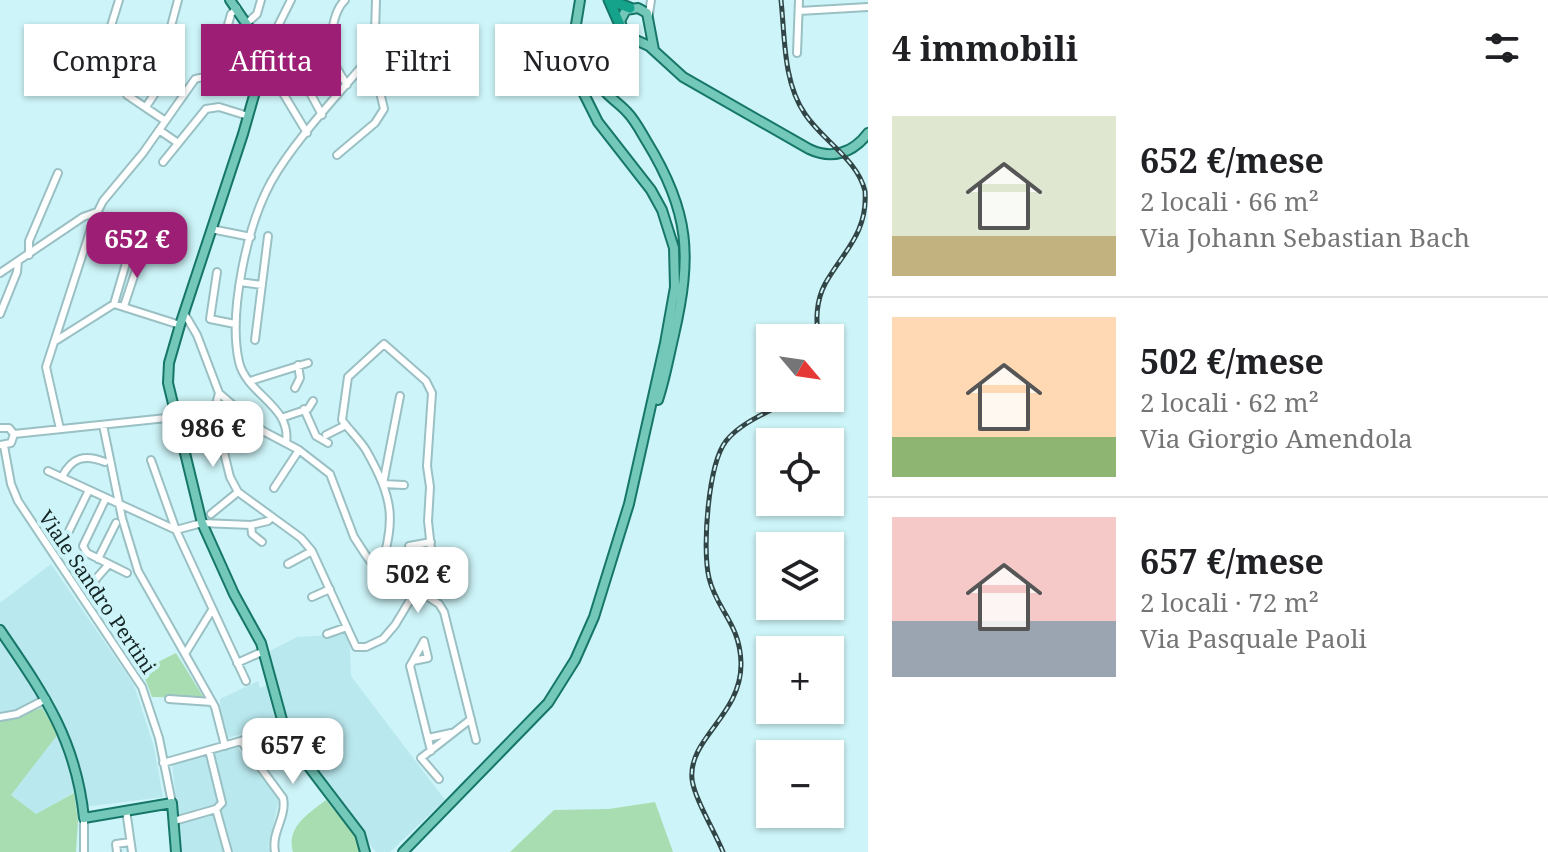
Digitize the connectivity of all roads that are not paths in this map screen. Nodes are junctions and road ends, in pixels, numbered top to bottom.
1 (119, 0) edge
2 (178, 0) edge
3 (261, 0) edge
4 (291, 0) edge
5 (376, 0) edge
6 (580, 0) edge
7 (612, 0) edge
8 (644, 0) edge
9 (651, 0) edge
10 (799, 0) edge
11 (340, 2) edge
12 (235, 4) edge
13 (868, 7) edge
14 (632, 8) junction
15 (799, 11) junction
16 (649, 18) junction
17 (112, 24) edge
18 (228, 24) edge
19 (247, 24) edge
20 (250, 24) edge
21 (279, 24) edge
22 (335, 24) edge
23 (375, 24) edge
24 (619, 24) edge
25 (622, 24) edge
26 (649, 29) junction
27 (639, 36) edge
28 (639, 39) edge
29 (654, 50) junction
30 (797, 53) dead end
31 (357, 73) edge
32 (341, 75) edge
33 (201, 77) edge
34 (347, 85) junction
35 (129, 96) edge
36 (254, 96) edge
37 (285, 96) edge
38 (312, 96) edge
39 (380, 96) edge
40 (610, 96) edge
41 (146, 107) junction
42 (322, 115) junction
43 (248, 116) junction
44 (164, 120) junction
45 (159, 130) junction
46 (307, 133) junction
47 (868, 133) edge
48 (178, 143) junction
49 (337, 155) dead end
50 (163, 162) dead end
51 (58, 173) dead end
52 (97, 212) junction
53 (211, 229) junction
54 (268, 236) dead end
55 (251, 237) junction
56 (145, 243) dead end
57 (131, 246) dead end
58 (29, 255) junction
59 (18, 261) junction
60 (217, 272) dead end
61 (0, 273) edge
62 (240, 282) junction
63 (262, 285) junction
64 (114, 304) junction
65 (124, 306) junction
66 (184, 313) junction
67 (0, 314) edge
68 (235, 324) junction
69 (180, 325) junction
70 (255, 340) dead end
71 (56, 341) junction
72 (308, 363) dead end
73 (298, 365) junction
74 (250, 381) junction
75 (295, 388) dead end
76 (219, 393) junction
77 (400, 396) dead end
78 (313, 401) dead end
79 (304, 409) junction
80 (176, 417) junction
81 (284, 417) junction
82 (103, 425) junction
83 (346, 425) junction
84 (0, 428) edge
85 (60, 429) junction
86 (646, 431) junction
87 (14, 434) junction
88 (286, 443) junction
89 (2, 445) edge
90 (299, 450) junction
91 (151, 460) dead end
92 (105, 462) dead end
93 (387, 466) junction
94 (48, 471) dead end
95 (376, 472) junction
96 (62, 477) junction
97 (383, 484) junction
98 (404, 485) dead end
99 (274, 488) dead end
100 (89, 490) junction
101 (238, 492) junction
102 (106, 498) junction
103 (119, 504) junction
104 (211, 514) dead end
105 (272, 517) junction
106 (116, 523) dead end
107 (202, 523) junction
108 (251, 525) junction
109 (176, 530) junction
110 (58, 541) dead end
111 (262, 542) dead end
112 (431, 542) junction
113 (409, 546) dead end
114 (312, 551) junction
115 (98, 559) junction
116 (109, 564) junction
117 (288, 564) dead end
118 (127, 573) dead end
119 (379, 573) junction
120 (95, 586) dead end
121 (330, 589) junction
122 (414, 593) junction
123 (312, 597) dead end
124 (212, 609) junction
125 (347, 627) junction
126 (0, 630) edge
127 (327, 634) dead end
128 (264, 651) junction
129 (185, 654) junction
130 (413, 661) junction
131 (237, 663) junction
132 (246, 681) dead end
133 (46, 699) junction
134 (169, 699) dead end
135 (212, 702) junction
136 (0, 717) edge
137 (471, 719) junction
138 (284, 725) junction
139 (453, 733) junction
140 (428, 738) junction
141 (476, 740) dead end
142 (241, 741) junction
143 (225, 746) junction
144 (209, 750) junction
145 (431, 751) junction
146 (163, 763) junction
147 (439, 779) dead end
148 (172, 803) junction
149 (216, 809) junction
150 (126, 810) junction
151 (84, 818) junction
152 (174, 821) junction
153 (130, 842) junction
154 (403, 851) edge
155 (84, 852) edge
156 (117, 852) edge
157 (132, 852) edge
158 (176, 852) edge
159 (228, 852) edge
160 (275, 852) edge
161 (365, 852) edge

1 - 17 street
2 - 41 street
3 - 20 street
4 - 21 street
5 - 23 street
6 - 86 main road
7 - 14 highway
7 - 24 highway
8 - 14 street
9 - 16 street
10 - 15 street
11 - 22 street
12 - 18 street
12 - 19 main road
13 - 15 street
14 - 16 main road
14 - 25 main road
15 - 30 street
16 - 26 main road
26 - 27 main road
26 - 29 main road
28 - 29 main road
29 - 47 main road
31 - 34 street
32 - 34 street
33 - 44 street
34 - 42 street
35 - 41 street
36 - 43 main road
37 - 46 street
38 - 42 street
39 - 49 street
40 - 86 main road
41 - 44 street
42 - 46 street
43 - 48 street
43 - 53 main road
44 - 45 street
45 - 48 street
45 - 52 street
46 - 55 street
48 - 50 street
51 - 58 street
52 - 58 street
52 - 71 street
53 - 55 street
53 - 66 main road
54 - 63 street
55 - 62 street
56 - 65 street
57 - 64 street
58 - 59 street
59 - 61 street
59 - 67 street
60 - 68 street
62 - 63 street
62 - 68 street
63 - 70 street
64 - 65 street
64 - 71 street
65 - 69 street
66 - 69 main road
66 - 76 street
68 - 74 street
69 - 80 main road
71 - 85 street
72 - 73 street
73 - 74 street
73 - 75 street
74 - 81 street
76 - 88 street
76 - 101 street
77 - 93 street
78 - 79 street
79 - 81 street
79 - 83 street
80 - 82 street
80 - 107 main road
81 - 88 street
82 - 85 street
82 - 103 street
83 - 95 street
83 - 112 street
84 - 87 street
85 - 87 street
86 - 154 main road
87 - 89 street
88 - 90 street
89 - 146 street, Viale Sandro Pertini
90 - 99 street
90 - 119 street
91 - 109 street
92 - 96 street
93 - 95 street
93 - 97 street
94 - 96 street
95 - 97 street
96 - 100 street
97 - 98 street
97 - 119 street
100 - 102 street
100 - 110 street
101 - 104 street
101 - 105 street
102 - 103 street
102 - 115 street
103 - 109 street
103 - 129 street
105 - 108 street
105 - 114 street
106 - 115 street
107 - 108 street
107 - 109 street
107 - 128 main road
108 - 111 street
109 - 124 street
112 - 113 street
112 - 122 street
114 - 117 street
114 - 121 street
115 - 116 street
116 - 118 street
116 - 120 street
119 - 122 street
121 - 123 street
121 - 125 street
122 - 125 street
122 - 137 street
124 - 129 street
124 - 131 street
125 - 127 street
126 - 133 main road
128 - 131 street
128 - 138 main road
129 - 135 street
130 - 130 street
130 - 140 street
131 - 132 street
133 - 136 street
133 - 151 main road
134 - 135 street
135 - 143 street
137 - 139 street
137 - 141 street
138 - 142 street
138 - 161 main road
139 - 140 street
139 - 145 street
140 - 145 street
142 - 143 street
142 - 160 street
143 - 144 street
144 - 146 street
144 - 149 street
145 - 147 street
146 - 148 street, Viale Sandro Pertini
148 - 150 main road
148 - 152 main road, Viale Sandro Pertini
149 - 152 street
149 - 159 street
150 - 151 main road
150 - 153 street
151 - 155 street
152 - 158 main road, Viale Sandro Pertini
153 - 156 street
153 - 157 street

